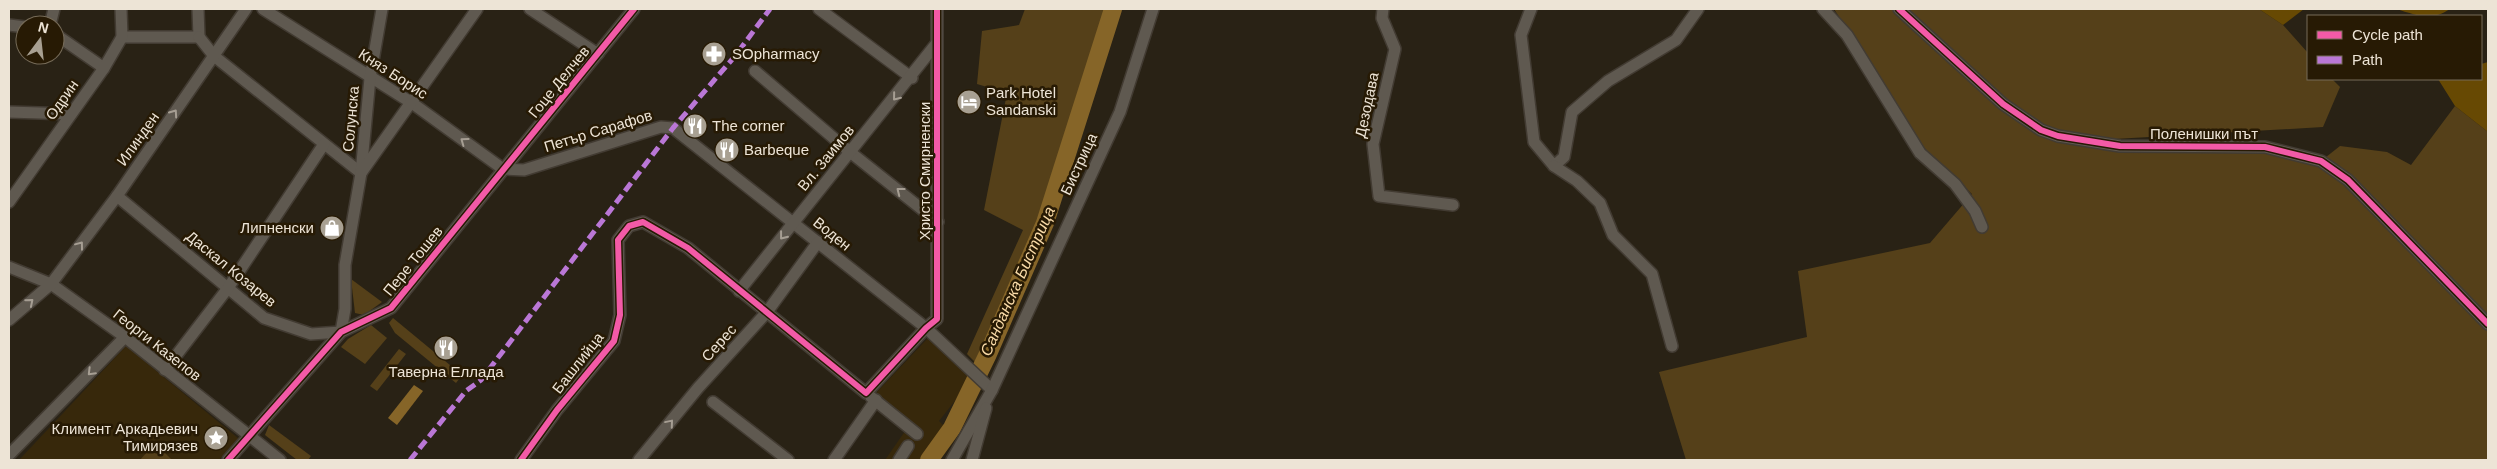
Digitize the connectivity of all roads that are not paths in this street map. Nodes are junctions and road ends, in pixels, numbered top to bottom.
1 (121, 9) edge
2 (198, 9) edge
3 (246, 9) edge
4 (263, 9) edge
5 (382, 9) edge
6 (477, 9) edge
7 (530, 9) edge
8 (634, 9) edge
9 (819, 9) edge
10 (1153, 9) edge
11 (1383, 9) edge
12 (1531, 9) edge
13 (1698, 9) edge
14 (1823, 9) edge
15 (1899, 9) edge
16 (935, 10) edge
17 (199, 36) junction
18 (122, 37) junction
19 (65, 41) edge
20 (936, 44) junction
21 (598, 54) junction
22 (214, 56) junction
23 (104, 68) junction
24 (755, 71) dead end
25 (370, 78) junction
26 (912, 78) junction
27 (412, 104) junction
28 (9, 112) edge
29 (72, 114) junction
30 (673, 128) joint
31 (324, 144) junction
32 (850, 152) junction
33 (1554, 166) junction
34 (503, 169) junction
35 (361, 173) junction
36 (117, 196) junction
37 (9, 202) edge
38 (1453, 205) dead end
39 (794, 222) junction
40 (938, 222) junction
41 (1982, 227) dead end
42 (818, 242) junction
43 (9, 266) edge
44 (51, 284) junction
45 (228, 288) junction
46 (740, 291) junction
47 (767, 312) junction
48 (9, 320) edge
49 (2488, 324) edge
50 (926, 328) junction
51 (341, 332) junction
52 (125, 337) junction
53 (1672, 346) dead end
54 (165, 370) junction
55 (988, 386) junction
56 (866, 393) junction
57 (876, 400) junction
58 (712, 402) dead end
59 (917, 434) dead end
60 (250, 437) junction
61 (908, 446) dead end
62 (9, 455) edge
63 (228, 460) edge
64 (280, 460) edge
65 (521, 460) edge
66 (639, 460) edge
67 (788, 460) edge
68 (834, 460) edge
69 (898, 460) edge
70 (952, 460) edge
71 (972, 460) edge

1 - 18 street
2 - 17 street
3 - 22 street, Илинден
4 - 25 street, Княз Борис
5 - 25 street, Солунска
6 - 27 street
7 - 21 street
8 - 21 street, Гоце Делчев
9 - 26 street
10 - 55 street, Бистрица
11 - 38 street, Дезодава
12 - 33 street
13 - 33 street
14 - 41 street
15 - 49 street, Поленишки път
16 - 20 street, Христо Смирненски
17 - 18 street
17 - 22 street
18 - 23 street, Одрин
19 - 23 street
20 - 26 street, Вл. Заимов
20 - 40 street, Христо Смирненски
21 - 34 street, Гоце Делчев
22 - 31 street
36 -> 22 street, Илинден
23 - 29 street, Одрин
24 - 32 street
25 - 27 street, Княз Борис
25 - 35 street, Солунска
26 -> 32 street, Вл. Заимов
34 -> 27 street, Княз Борис
27 - 35 street
28 - 29 street
29 - 37 street, Одрин
30 - 34 street, Петър Сарафов
30 - 39 street, Воден
31 - 35 street
31 - 45 street
32 - 39 street, Вл. Заимов
40 -> 32 street
33 - 53 street
34 - 51 street, Пере Тошев
35 - 51 street, Солунска
44 -> 36 street, Илинден
36 - 45 street, Даскал Козарев
39 - 42 street, Воден
39 -> 46 street, Вл. Заимов
40 - 50 street, Христо Смирненски
42 - 47 street, Серес
42 - 50 street, Воден
43 - 44 street, Георги Казепов
48 -> 44 street, Илинден
44 - 52 street, Георги Казепов
45 - 51 street, Даскал Козарев
45 - 54 street
46 - 47 street, Башлийца
46 - 65 street, Башлийца
47 - 56 street, Башлийца
66 -> 47 street, Серес
50 - 55 street, Воден
50 - 56 street
51 - 60 street, Пере Тошев
52 - 54 street, Георги Казепов
52 -> 62 street
54 - 60 street, Георги Казепов
55 - 70 street, Бистрица
55 - 71 street
56 - 57 street, Башлийца
57 - 59 street, Башлийца
57 - 68 street
58 - 67 street
60 - 63 street, Пере Тошев
60 - 64 street, Георги Казепов
61 - 69 street

